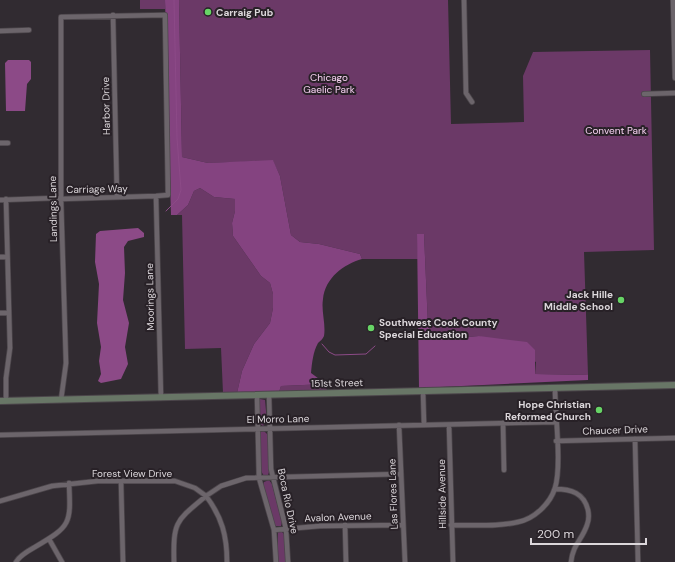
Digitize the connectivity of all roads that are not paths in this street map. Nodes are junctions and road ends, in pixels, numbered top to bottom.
1 (464, 0) edge
2 (673, 0) edge
3 (113, 15) junction
4 (29, 30) dead end
5 (0, 31) edge
6 (675, 78) edge
7 (675, 93) edge
8 (644, 94) dead end
9 (472, 102) dead end
10 (0, 143) edge
11 (8, 143) dead end
12 (156, 196) junction
13 (117, 197) junction
14 (6, 199) junction
15 (61, 199) junction
16 (0, 200) edge
17 (0, 257) edge
18 (7, 257) junction
19 (0, 313) edge
20 (8, 313) junction
21 (675, 385) edge
22 (554, 388) junction
23 (423, 391) junction
24 (256, 395) junction
25 (269, 395) junction
26 (161, 398) junction
27 (61, 400) junction
28 (3, 401) edge
29 (555, 422) junction
30 (424, 424) junction
31 (503, 424) junction
32 (400, 425) junction
33 (449, 425) junction
34 (258, 428) junction
35 (270, 430) junction
36 (0, 435) edge
37 (675, 438) edge
38 (635, 439) junction
39 (556, 441) junction
40 (504, 470) dead end
41 (402, 474) junction
42 (259, 478) junction
43 (273, 478) junction
44 (121, 481) junction
45 (70, 483) junction
46 (555, 489) junction
47 (206, 496) junction
48 (0, 501) edge
49 (403, 524) junction
50 (345, 525) junction
51 (451, 525) junction
52 (286, 529) junction
53 (274, 530) junction
54 (49, 539) junction
55 (16, 562) edge
56 (62, 562) edge
57 (123, 562) edge
58 (174, 562) edge
59 (227, 562) edge
60 (276, 562) edge
61 (288, 562) edge
62 (346, 562) edge
63 (404, 562) edge
64 (453, 562) edge
65 (571, 562) edge
66 (638, 562) edge

1 - 9 street
2 - 6 street
3 - 12 street, Carriage Way
3 - 13 street, Harbor Drive
3 - 15 street, Landings Lane
4 - 5 street
7 - 8 street
10 - 11 street
12 - 13 street, Carriage Way
12 - 26 street, Moorings Lane
13 - 15 street, Carriage Way
14 - 15 street, Carriage Way
14 - 16 street, Carriage Way
14 - 18 street
15 - 27 street, Landings Lane
17 - 18 street
18 - 20 street
19 - 20 street
20 - 28 street
21 - 22 street, 151st Street
22 - 23 street, 151st Street
22 - 29 street
23 - 25 street, 151st Street
23 - 30 street
24 - 25 street, 151st Street
24 - 26 street, 151st Street
24 - 34 street, Boca Rio Drive
25 - 35 street, Boca Rio Drive
26 - 27 street, 151st Street
27 - 28 street, 151st Street
29 - 31 street, El Morro Lane
29 - 39 street
30 - 32 street, El Morro Lane
30 - 33 street, El Morro Lane
31 - 33 street, El Morro Lane
31 - 40 street
32 - 35 street, El Morro Lane
32 - 41 street, Las Flores Lane
33 - 51 street, Hillside Avenue
34 - 35 street, El Morro Lane
34 - 36 street, El Morro Lane
34 - 42 street, Boca Rio Drive
35 - 43 street, Boca Rio Drive
37 - 38 street, Chaucer Drive
38 - 39 street, Chaucer Drive
38 - 66 street
39 - 46 street
41 - 43 street
41 - 49 street, Las Flores Lane
42 - 43 street
42 - 47 street
42 - 53 street, Boca Rio Drive
43 - 52 street, Boca Rio Drive
44 - 45 street, Forest View Drive
44 - 47 street, Forest View Drive
44 - 57 street
45 - 48 street, Forest View Drive
45 - 54 street
46 - 51 street
46 - 65 street
47 - 58 street
47 - 59 street
49 - 50 street, Avalon Avenue
49 - 63 street, Las Flores Lane
50 - 52 street, Avalon Avenue
50 - 62 street
51 - 64 street, Hillside Avenue
52 - 53 street, Avalon Avenue
52 - 61 street, Boca Rio Drive
53 - 60 street, Boca Rio Drive
54 - 55 street
54 - 56 street

